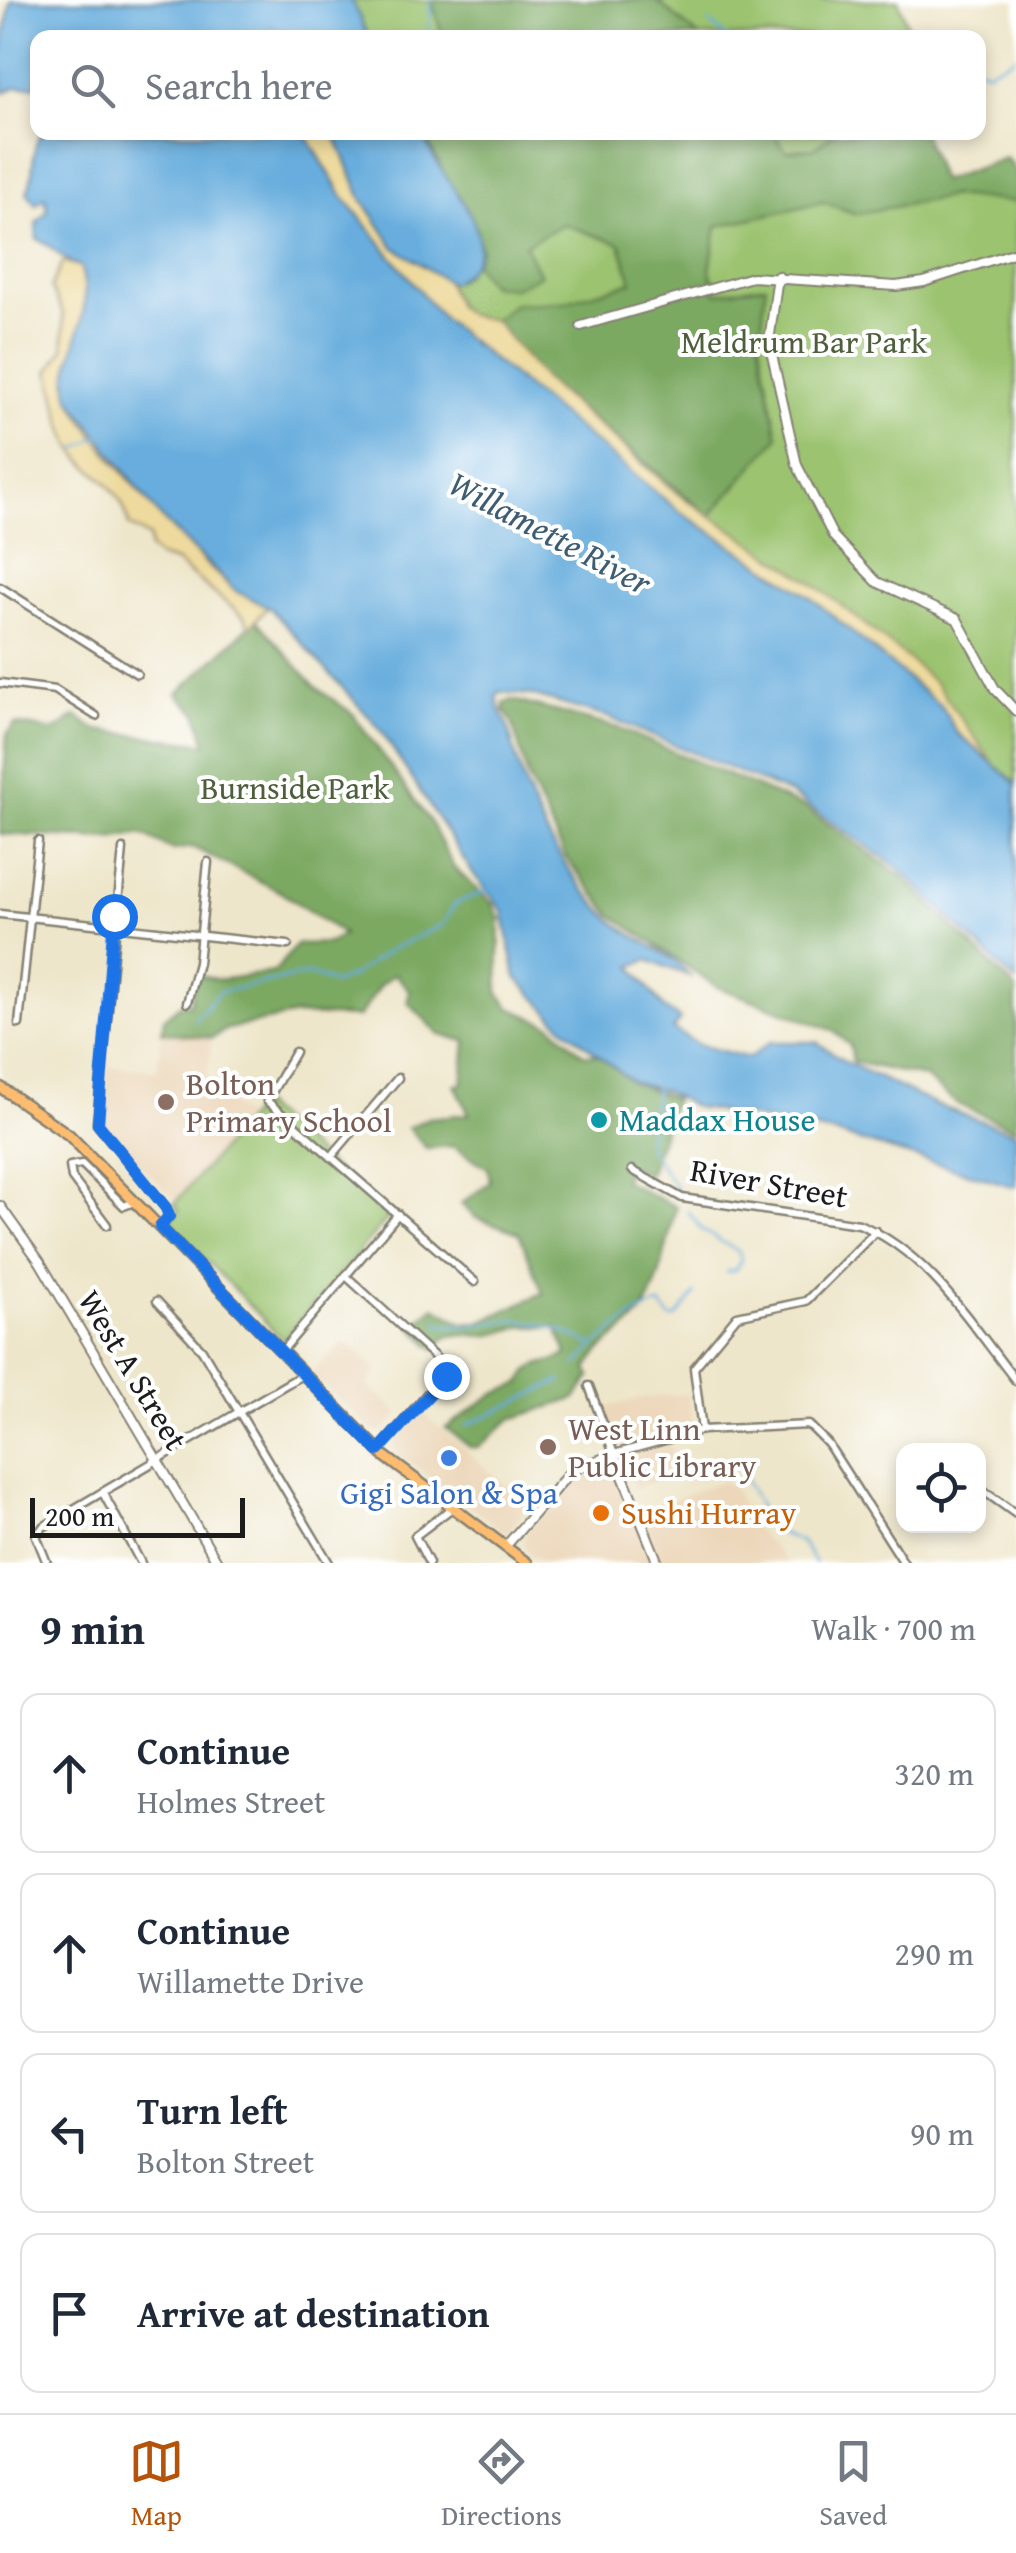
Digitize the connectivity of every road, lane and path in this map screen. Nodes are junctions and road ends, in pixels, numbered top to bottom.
1 (1016, 252) edge
2 (778, 276) junction
3 (581, 326) dead end
4 (0, 587) edge
5 (136, 674) dead end
6 (0, 682) edge
7 (1016, 711) edge
8 (96, 716) dead end
9 (38, 841) dead end
10 (122, 849) dead end
11 (208, 862) dead end
12 (0, 914) edge
13 (31, 917) junction
14 (116, 926) junction
15 (201, 936) junction
16 (288, 945) dead end
17 (187, 1003) dead end
18 (19, 1024) dead end
19 (295, 1052) dead end
20 (398, 1078) dead end
21 (0, 1087) edge
22 (331, 1156) junction
23 (632, 1170) dead end
24 (134, 1201) junction
25 (0, 1206) edge
26 (398, 1214) junction
27 (107, 1225) dead end
28 (160, 1227) junction
29 (876, 1231) junction
30 (346, 1276) junction
31 (475, 1282) dead end
32 (157, 1301) dead end
33 (281, 1352) junction
34 (302, 1375) junction
35 (1016, 1381) edge
36 (589, 1386) dead end
37 (239, 1413) junction
38 (702, 1430) junction
39 (378, 1451) junction
40 (614, 1454) junction
41 (157, 1459) junction
42 (102, 1493) junction
43 (986, 1493) edge
44 (452, 1508) junction
45 (1016, 1514) edge
46 (505, 1547) junction
47 (47, 1563) edge
48 (141, 1563) edge
49 (218, 1563) edge
50 (329, 1563) edge
51 (429, 1563) edge
52 (527, 1563) edge
53 (658, 1563) edge
54 (904, 1563) edge

1 - 2 street
2 - 3 street
2 - 7 street
4 - 5 street
6 - 8 street
9 - 13 street
10 - 14 street
11 - 15 street
12 - 13 street
13 - 14 street
13 - 18 street
14 - 15 street
14 - 28 street
15 - 16 street
15 - 17 street
19 - 22 street
20 - 22 street
21 - 24 main road
22 - 26 street
23 - 29 street, River Street
24 - 27 street
24 - 28 main road
25 - 41 street, West A Street
26 - 30 street
26 - 31 street
28 - 33 main road
29 - 35 street, River Street
29 - 38 street
30 - 33 street
30 - 39 street
32 - 37 street
33 - 34 main road
34 - 37 street
34 - 39 main road
36 - 40 street
37 - 41 street
37 - 50 street
38 - 40 street
38 - 54 street
39 - 44 main road
40 - 46 street
40 - 53 street
41 - 42 street
41 - 49 street, West A Street
42 - 47 street
42 - 48 street
43 - 45 street
44 - 46 main road
44 - 51 street
46 - 52 main road

